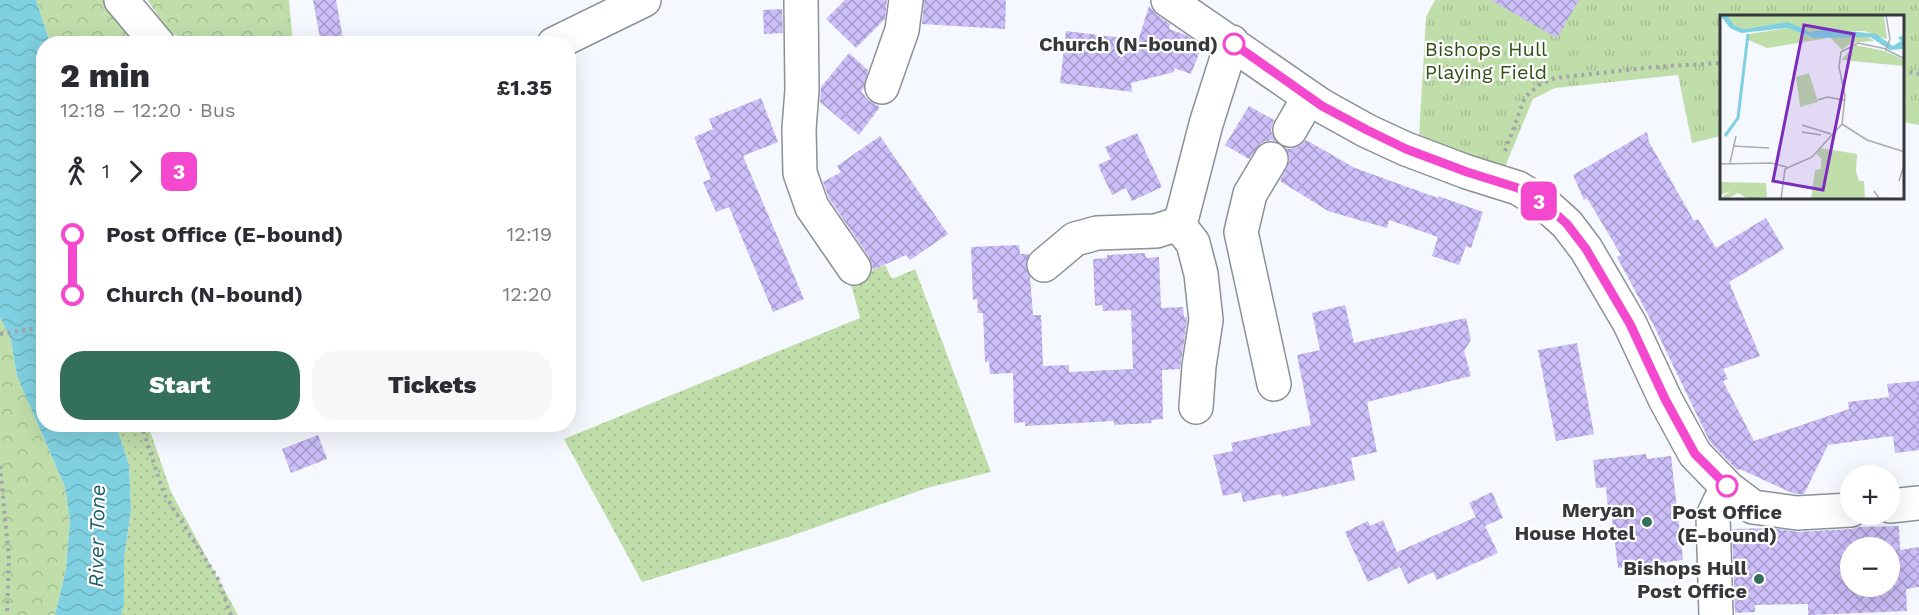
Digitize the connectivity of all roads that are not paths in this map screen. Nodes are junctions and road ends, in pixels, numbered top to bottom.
1 (121, 0) edge
2 (644, 0) edge
3 (801, 0) edge
4 (906, 0) edge
5 (1168, 0) edge
6 (151, 36) edge
7 (569, 36) edge
8 (1232, 42) junction
9 (882, 87) dead end
10 (1310, 97) junction
11 (1290, 130) dead end
12 (1270, 159) dead end
13 (1179, 224) junction
14 (1044, 265) dead end
15 (854, 268) dead end
16 (1274, 384) dead end
17 (1196, 407) dead end
18 (1729, 489) junction
19 (1919, 503) edge
20 (1900, 505) edge
21 (1840, 511) edge
22 (1716, 615) edge

1 - 6 street
2 - 7 street
3 - 15 street
4 - 9 street
5 - 8 street
8 - 10 street
8 - 13 street
10 - 11 street
10 - 18 street
12 - 16 street
13 - 14 street
13 - 17 street
18 - 21 street
18 - 22 street
19 - 20 street

